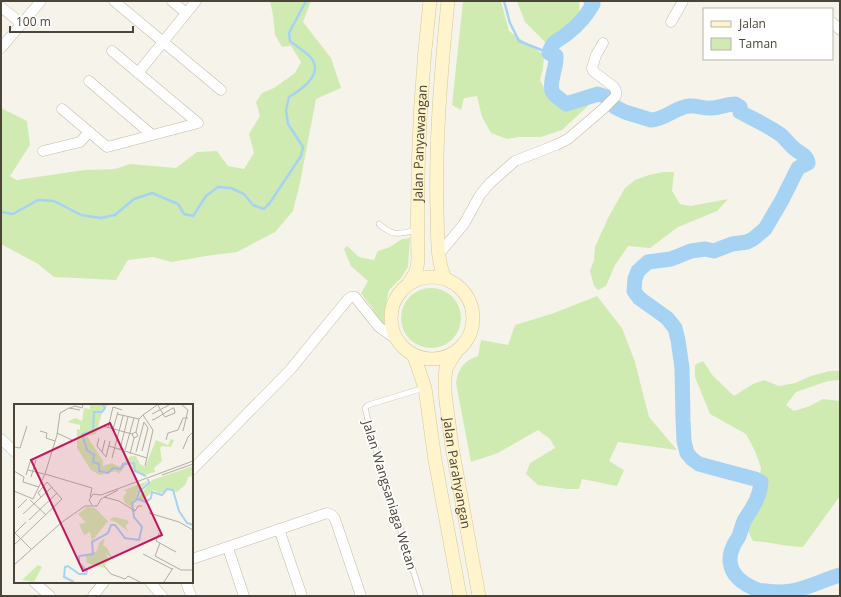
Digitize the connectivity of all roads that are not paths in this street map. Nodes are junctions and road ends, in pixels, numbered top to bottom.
1 (41, 1) edge
2 (114, 1) edge
3 (172, 1) edge
4 (196, 1) edge
5 (430, 1) edge
6 (448, 1) edge
7 (683, 1) edge
8 (1, 7) edge
9 (186, 13) junction
10 (671, 22) dead end
11 (22, 24) junction
12 (163, 42) junction
13 (603, 43) dead end
14 (1, 48) edge
15 (112, 51) dead end
16 (138, 73) junction
17 (89, 81) dead end
18 (221, 90) dead end
19 (62, 109) dead end
20 (89, 132) junction
21 (152, 135) junction
22 (43, 151) dead end
23 (379, 224) dead end
24 (418, 230) junction
25 (438, 255) junction
26 (445, 279) junction
27 (409, 283) junction
28 (396, 339) junction
29 (456, 352) junction
30 (414, 356) junction
31 (425, 388) junction
32 (1, 439) edge
33 (14, 451) edge
34 (193, 469) edge
35 (279, 529) junction
36 (228, 548) junction
37 (193, 559) edge
38 (35, 583) edge
39 (103, 583) edge
40 (151, 583) edge
41 (186, 583) edge
42 (50, 596) edge
43 (93, 596) edge
44 (162, 596) edge
45 (191, 596) edge
46 (244, 596) edge
47 (302, 596) edge
48 (361, 596) edge
49 (421, 596) edge
50 (460, 596) edge
51 (479, 596) edge

1 - 11 street
2 - 12 street
3 - 9 street
4 - 9 street
5 - 24 main road, Jalan Panyawangan
6 - 25 main road, Jalan Panyawangan
7 - 10 street
8 - 11 street
9 - 12 street
11 - 14 street
12 - 16 street
12 - 18 street
13 - 25 street
15 - 16 street
16 - 21 street
17 - 21 street
19 - 20 street
20 - 21 street
20 - 22 street
23 - 24 lane
24 - 27 main road, Jalan Panyawangan
25 - 26 main road, Jalan Panyawangan
26 - 27 main road
26 - 29 main road
27 - 28 main road
28 - 30 main road
28 - 34 street
29 - 30 main road
29 - 51 main road, Jalan Parahyangan
30 - 31 main road, Jalan Parahyangan
31 - 49 lane, Jalan Wangsaniaga Wetan
31 - 50 main road, Jalan Parahyangan
32 - 33 street
35 - 36 street
35 - 47 street
35 - 48 street
36 - 37 street
36 - 46 street
38 - 42 street
39 - 43 street
40 - 44 street
41 - 45 street

